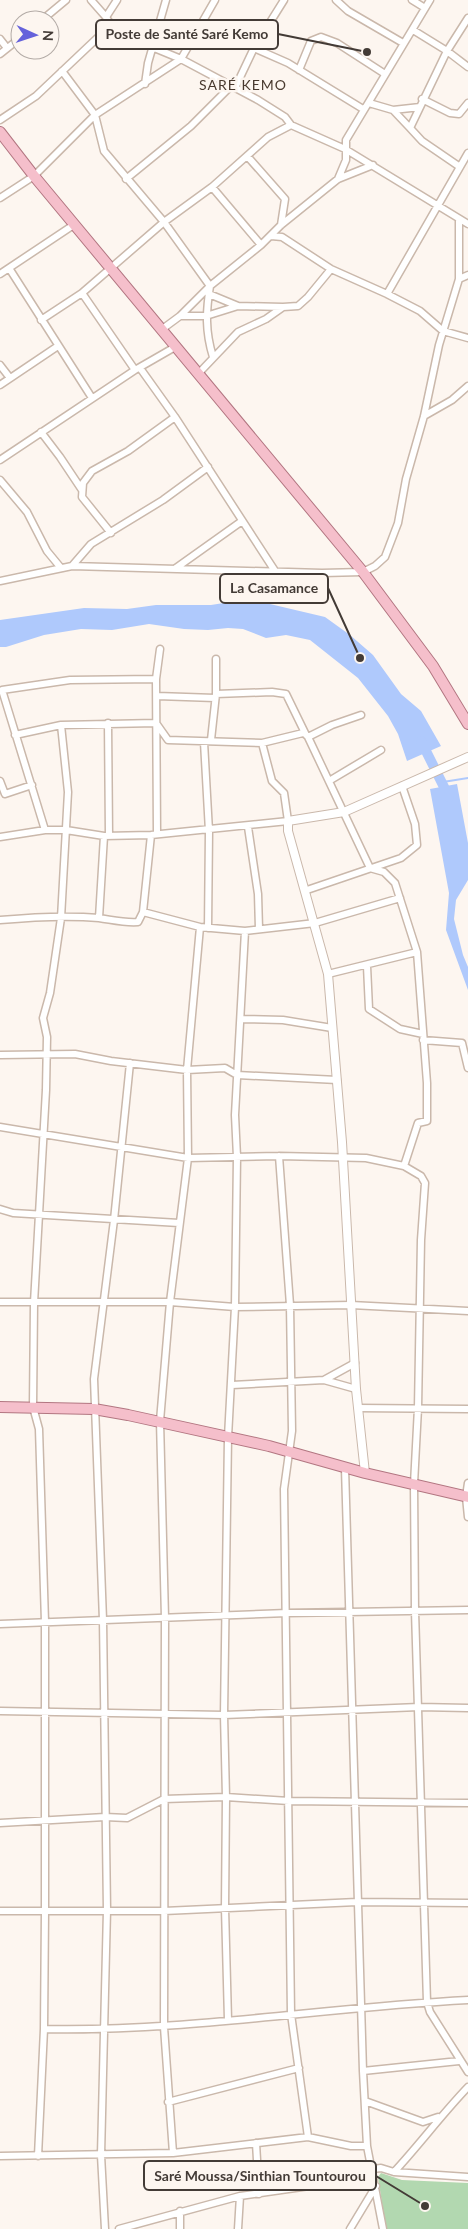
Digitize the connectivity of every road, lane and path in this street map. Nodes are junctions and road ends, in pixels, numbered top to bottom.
1 (66, 0) edge
2 (91, 0) edge
3 (117, 0) edge
4 (166, 0) edge
5 (215, 0) edge
6 (284, 0) edge
7 (336, 0) edge
8 (412, 0) edge
9 (430, 0) edge
10 (425, 8) junction
11 (54, 10) edge
12 (106, 17) junction
13 (468, 18) edge
14 (111, 26) junction
15 (413, 30) junction
16 (0, 39) edge
17 (403, 43) junction
18 (10, 46) edge
19 (7, 48) junction
20 (152, 48) junction
21 (254, 48) junction
22 (447, 51) junction
23 (0, 54) edge
24 (181, 59) junction
25 (468, 67) edge
26 (298, 70) junction
27 (62, 71) junction
28 (384, 74) junction
29 (146, 84) junction
30 (233, 87) junction
31 (422, 99) junction
32 (369, 103) junction
33 (468, 103) edge
34 (420, 107) junction
35 (363, 109) junction
36 (393, 110) junction
37 (95, 115) junction
38 (0, 120) edge
39 (291, 126) junction
40 (410, 128) junction
41 (0, 132) edge
42 (345, 149) junction
43 (468, 153) edge
44 (248, 157) junction
45 (373, 164) junction
46 (460, 167) junction
47 (34, 176) junction
48 (126, 179) junction
49 (338, 179) junction
50 (212, 187) junction
51 (0, 198) edge
52 (438, 206) junction
53 (459, 218) junction
54 (164, 222) junction
55 (75, 224) junction
56 (468, 224) edge
57 (281, 225) junction
58 (271, 236) junction
59 (261, 245) junction
60 (9, 268) junction
61 (111, 268) junction
62 (331, 268) junction
63 (0, 274) edge
64 (468, 275) edge
65 (459, 279) junction
66 (210, 286) junction
67 (82, 293) junction
68 (209, 294) junction
69 (387, 294) junction
70 (238, 306) junction
71 (283, 307) junction
72 (180, 316) junction
73 (206, 316) junction
74 (41, 320) junction
75 (161, 330) junction
76 (443, 331) junction
77 (468, 338) edge
78 (58, 346) junction
79 (175, 347) junction
80 (213, 357) junction
81 (0, 365) edge
82 (137, 369) junction
83 (198, 374) junction
84 (10, 378) junction
85 (0, 385) edge
86 (468, 386) edge
87 (92, 398) junction
88 (424, 416) junction
89 (175, 417) junction
90 (41, 432) junction
91 (0, 460) edge
92 (208, 467) junction
93 (0, 480) edge
94 (82, 490) junction
95 (242, 521) junction
96 (111, 533) junction
97 (72, 566) junction
98 (61, 568) junction
99 (176, 568) junction
100 (275, 571) junction
101 (363, 572) junction
102 (0, 582) edge
103 (160, 649) dead end
104 (216, 659) dead end
105 (156, 679) junction
106 (1, 687) edge
107 (156, 696) junction
108 (216, 696) junction
109 (361, 715) dead end
110 (108, 723) junction
111 (156, 723) junction
112 (468, 724) edge
113 (61, 725) junction
114 (15, 735) junction
115 (306, 735) junction
116 (208, 741) junction
117 (262, 743) junction
118 (381, 750) dead end
119 (464, 759) edge
120 (0, 780) edge
121 (329, 781) junction
122 (32, 785) junction
123 (402, 786) junction
124 (344, 812) junction
125 (288, 822) junction
126 (248, 827) junction
127 (45, 830) junction
128 (66, 830) junction
129 (209, 831) junction
130 (154, 834) junction
131 (106, 836) junction
132 (0, 837) edge
133 (370, 868) junction
134 (306, 890) junction
135 (400, 898) junction
136 (143, 912) junction
137 (61, 918) junction
138 (99, 918) junction
139 (0, 920) edge
140 (315, 924) junction
141 (200, 927) junction
142 (208, 928) junction
143 (259, 929) junction
144 (245, 931) junction
145 (417, 952) junction
146 (367, 966) junction
147 (328, 974) junction
148 (241, 1019) junction
149 (332, 1028) junction
150 (423, 1037) junction
151 (46, 1054) junction
152 (0, 1055) edge
153 (130, 1063) junction
154 (468, 1068) edge
155 (187, 1070) junction
156 (237, 1075) junction
157 (337, 1080) junction
158 (0, 1127) edge
159 (42, 1135) junction
160 (122, 1147) junction
161 (279, 1156) junction
162 (237, 1157) junction
163 (188, 1158) junction
164 (342, 1158) junction
165 (404, 1166) junction
166 (0, 1209) edge
167 (38, 1213) junction
168 (114, 1220) junction
169 (179, 1223) junction
170 (104, 1301) junction
171 (0, 1302) edge
172 (170, 1302) junction
173 (34, 1303) junction
174 (290, 1305) junction
175 (351, 1305) junction
176 (235, 1307) junction
177 (419, 1307) junction
178 (468, 1311) edge
179 (354, 1362) junction
180 (324, 1380) junction
181 (290, 1384) junction
182 (232, 1385) junction
183 (356, 1389) junction
184 (0, 1407) edge
185 (33, 1407) junction
186 (358, 1408) junction
187 (418, 1408) junction
188 (94, 1409) junction
189 (468, 1409) edge
190 (160, 1421) junction
191 (228, 1437) junction
192 (288, 1452) junction
193 (345, 1468) junction
194 (365, 1473) junction
195 (468, 1483) edge
196 (414, 1484) junction
197 (467, 1497) edge
198 (468, 1517) edge
199 (468, 1610) edge
200 (415, 1611) junction
201 (287, 1613) junction
202 (348, 1613) junction
203 (225, 1616) junction
204 (165, 1618) junction
205 (103, 1620) junction
206 (45, 1622) junction
207 (0, 1624) edge
208 (418, 1707) junction
209 (468, 1708) edge
210 (45, 1710) junction
211 (0, 1711) edge
212 (288, 1711) junction
213 (352, 1711) junction
214 (103, 1712) junction
215 (164, 1713) junction
216 (224, 1715) junction
217 (226, 1797) junction
218 (164, 1799) junction
219 (289, 1801) junction
220 (354, 1801) junction
221 (421, 1802) junction
222 (468, 1803) edge
223 (105, 1817) junction
224 (44, 1820) junction
225 (0, 1822) edge
226 (357, 1902) junction
227 (468, 1903) edge
228 (423, 1904) junction
229 (289, 1906) junction
230 (224, 1908) junction
231 (45, 1910) junction
232 (107, 1910) junction
233 (0, 1911) edge
234 (164, 1911) junction
235 (468, 2000) edge
236 (427, 2002) junction
237 (360, 2008) junction
238 (291, 2014) junction
239 (228, 2020) junction
240 (164, 2027) junction
241 (44, 2029) junction
242 (104, 2030) junction
243 (459, 2061) junction
244 (298, 2068) junction
245 (363, 2070) junction
246 (468, 2072) edge
247 (468, 2087) edge
248 (365, 2101) junction
249 (168, 2102) junction
250 (440, 2116) junction
251 (308, 2137) junction
252 (256, 2143) junction
253 (367, 2146) junction
254 (173, 2153) junction
255 (101, 2155) junction
256 (0, 2156) edge
257 (38, 2156) junction
258 (373, 2169) junction
259 (394, 2172) junction
260 (468, 2177) edge
261 (376, 2186) junction
262 (259, 2194) junction
263 (240, 2196) junction
264 (180, 2211) junction
265 (105, 2229) edge
266 (119, 2229) edge
267 (180, 2229) edge
268 (238, 2229) edge
269 (350, 2229) edge
270 (383, 2229) edge

1 - 11 street
2 - 12 street
3 - 12 street
4 - 20 street
5 - 24 street
6 - 21 street
7 - 17 street
8 - 10 street
9 - 10 street
10 - 15 street
12 - 14 street
13 - 22 street
14 - 20 street
14 - 27 street
15 - 17 street
15 - 22 street
16 - 19 street
17 - 28 street
18 - 19 street
19 - 23 street
20 - 24 street
20 - 29 street
21 - 26 street
21 - 30 street
22 - 25 street
22 - 31 street
24 - 29 street
24 - 30 street
26 - 28 street
26 - 35 street
27 - 37 street
27 - 38 street
28 - 32 street
29 - 37 street
30 - 39 street
30 - 48 street
31 - 33 street
31 - 34 street
32 - 35 street
32 - 36 street
34 - 36 street
34 - 40 street
35 - 42 street
36 - 40 street
37 - 47 street
37 - 48 street
39 - 42 street
39 - 44 street
40 - 46 street
41 - 47 main road
42 - 45 street
42 - 49 street
43 - 46 street
44 - 50 street
44 - 57 street
45 - 49 street
45 - 52 street
46 - 52 street
47 - 51 street
47 - 55 main road
48 - 54 street
49 - 57 street
50 - 54 street
50 - 59 street
52 - 53 street
52 - 69 street
53 - 56 street
53 - 65 street
54 - 61 street
54 - 66 street
55 - 60 street
55 - 61 main road
57 - 58 street
58 - 59 street
58 - 62 street
59 - 66 street
60 - 63 street
60 - 74 street
61 - 67 street
61 - 75 main road
62 - 69 street
62 - 71 street
64 - 65 street
65 - 76 street
66 - 68 street
66 - 72 street
67 - 74 street
67 - 82 street
68 - 70 street
68 - 73 street
69 - 76 street
70 - 71 street
70 - 73 street
71 - 80 street
72 - 73 street
72 - 75 street
73 - 80 street
74 - 78 street
75 - 79 main road
76 - 77 street
76 - 88 street
78 - 84 street
78 - 87 street
79 - 82 street
79 - 83 main road
80 - 83 street
81 - 84 street
82 - 87 street
82 - 89 street
83 - 101 main road
84 - 85 street
86 - 88 street
87 - 90 street
88 - 101 street
89 - 92 street
89 - 94 street
90 - 91 street
90 - 94 street
92 - 95 street
92 - 96 street
93 - 98 street
94 - 96 street
95 - 99 street
95 - 100 street
96 - 97 street
97 - 98 street
97 - 99 street
98 - 102 street
99 - 100 street
100 - 101 street
101 - 112 main road
103 - 105 street
104 - 108 street
105 - 106 street
105 - 107 street
106 - 114 street
107 - 108 street
107 - 111 street
108 - 115 street
108 - 116 street
109 - 115 street
110 - 111 street
110 - 113 street
110 - 131 street
111 - 116 street
111 - 130 street
113 - 114 street
113 - 128 street
114 - 122 street
115 - 117 street
115 - 121 street
116 - 117 street
116 - 129 street
117 - 125 street
118 - 121 street
119 - 123 street
120 - 122 street
121 - 124 street
122 - 127 street
123 - 124 street
123 - 133 street
124 - 125 street
124 - 133 street
125 - 126 street
125 - 134 street
126 - 129 street
126 - 143 street
127 - 128 street
127 - 132 street
128 - 131 street
128 - 137 street
129 - 130 street
129 - 142 street
130 - 131 street
130 - 136 street
131 - 138 street
133 - 134 street
133 - 135 street
134 - 140 street
135 - 140 street
135 - 145 street
136 - 138 street
136 - 141 street
137 - 138 street
137 - 139 street
137 - 151 street
140 - 143 street
140 - 147 street
141 - 142 street
141 - 155 street
142 - 144 street
143 - 144 street
144 - 148 street
145 - 146 street
145 - 150 street
146 - 147 street
146 - 150 street
147 - 149 street
148 - 149 street
148 - 156 street
149 - 157 street
150 - 154 street
150 - 165 street
151 - 152 street
151 - 153 street
151 - 159 street
153 - 155 street
153 - 160 street
155 - 156 street
155 - 163 street
156 - 157 street
156 - 162 street
157 - 164 street
158 - 159 street
159 - 160 street
159 - 167 street
160 - 163 street
160 - 168 street
161 - 162 street
161 - 164 street
161 - 174 street
162 - 163 street
162 - 176 street
163 - 169 street
164 - 165 street
164 - 175 street
165 - 177 street
166 - 167 street
167 - 168 street
167 - 173 street
168 - 169 street
168 - 170 street
169 - 172 street
170 - 172 street
170 - 173 street
170 - 188 street
171 - 173 street
172 - 176 street
172 - 190 street
173 - 185 street
174 - 175 street
174 - 176 street
174 - 181 street
175 - 177 street
175 - 179 street
176 - 182 street
177 - 178 street
177 - 187 street
179 - 180 street
179 - 183 street
180 - 181 street
180 - 183 street
181 - 182 street
181 - 192 street
182 - 191 street
183 - 186 street
184 - 185 main road
185 - 188 main road
185 - 206 street
186 - 187 street
186 - 194 street
187 - 189 street
187 - 196 street
188 - 190 main road
188 - 205 street
190 - 191 main road
190 - 204 street
191 - 192 main road
191 - 203 street
192 - 193 main road
192 - 201 street
193 - 194 main road
193 - 202 street
194 - 196 main road
195 - 197 street
196 - 197 main road
196 - 200 street
197 - 198 street
199 - 200 street
200 - 202 street
200 - 208 street
201 - 202 street
201 - 203 street
201 - 212 street
202 - 213 street
203 - 204 street
203 - 216 street
204 - 205 street
204 - 215 street
205 - 206 street
205 - 214 street
206 - 207 street
206 - 210 street
208 - 209 street
208 - 213 street
208 - 221 street
210 - 211 street
210 - 214 street
210 - 224 street
212 - 213 street
212 - 216 street
212 - 219 street
213 - 220 street
214 - 215 street
214 - 223 street
215 - 216 street
215 - 218 street
216 - 217 street
217 - 218 street
217 - 219 street
217 - 230 street
218 - 223 street
218 - 234 street
219 - 220 street
219 - 229 street
220 - 221 street
220 - 226 street
221 - 222 street
221 - 228 street
223 - 224 street
223 - 232 street
224 - 225 street
224 - 231 street
226 - 228 street
226 - 229 street
226 - 237 street
227 - 228 street
228 - 236 street
229 - 230 street
229 - 238 street
230 - 234 street
230 - 239 street
231 - 232 street
231 - 233 street
231 - 241 street
232 - 234 street
232 - 242 street
234 - 240 street
235 - 236 street
236 - 237 street
236 - 243 street
237 - 238 street
237 - 245 street
238 - 239 street
238 - 244 street
239 - 240 street
240 - 242 street
240 - 249 street
241 - 242 street
241 - 257 street
242 - 255 street
243 - 245 street
243 - 246 street
244 - 249 street
244 - 251 street
245 - 248 street
247 - 250 street
248 - 250 street
248 - 253 street
249 - 254 street
250 - 259 street
251 - 252 street
251 - 253 street
252 - 254 street
252 - 262 street
253 - 258 street
254 - 255 street
255 - 257 street
255 - 265 street
256 - 257 street
258 - 259 street
258 - 261 street
258 - 262 street
259 - 260 street
261 - 269 street
261 - 270 street
262 - 263 street
263 - 264 street
263 - 268 street
264 - 266 street
264 - 267 street

